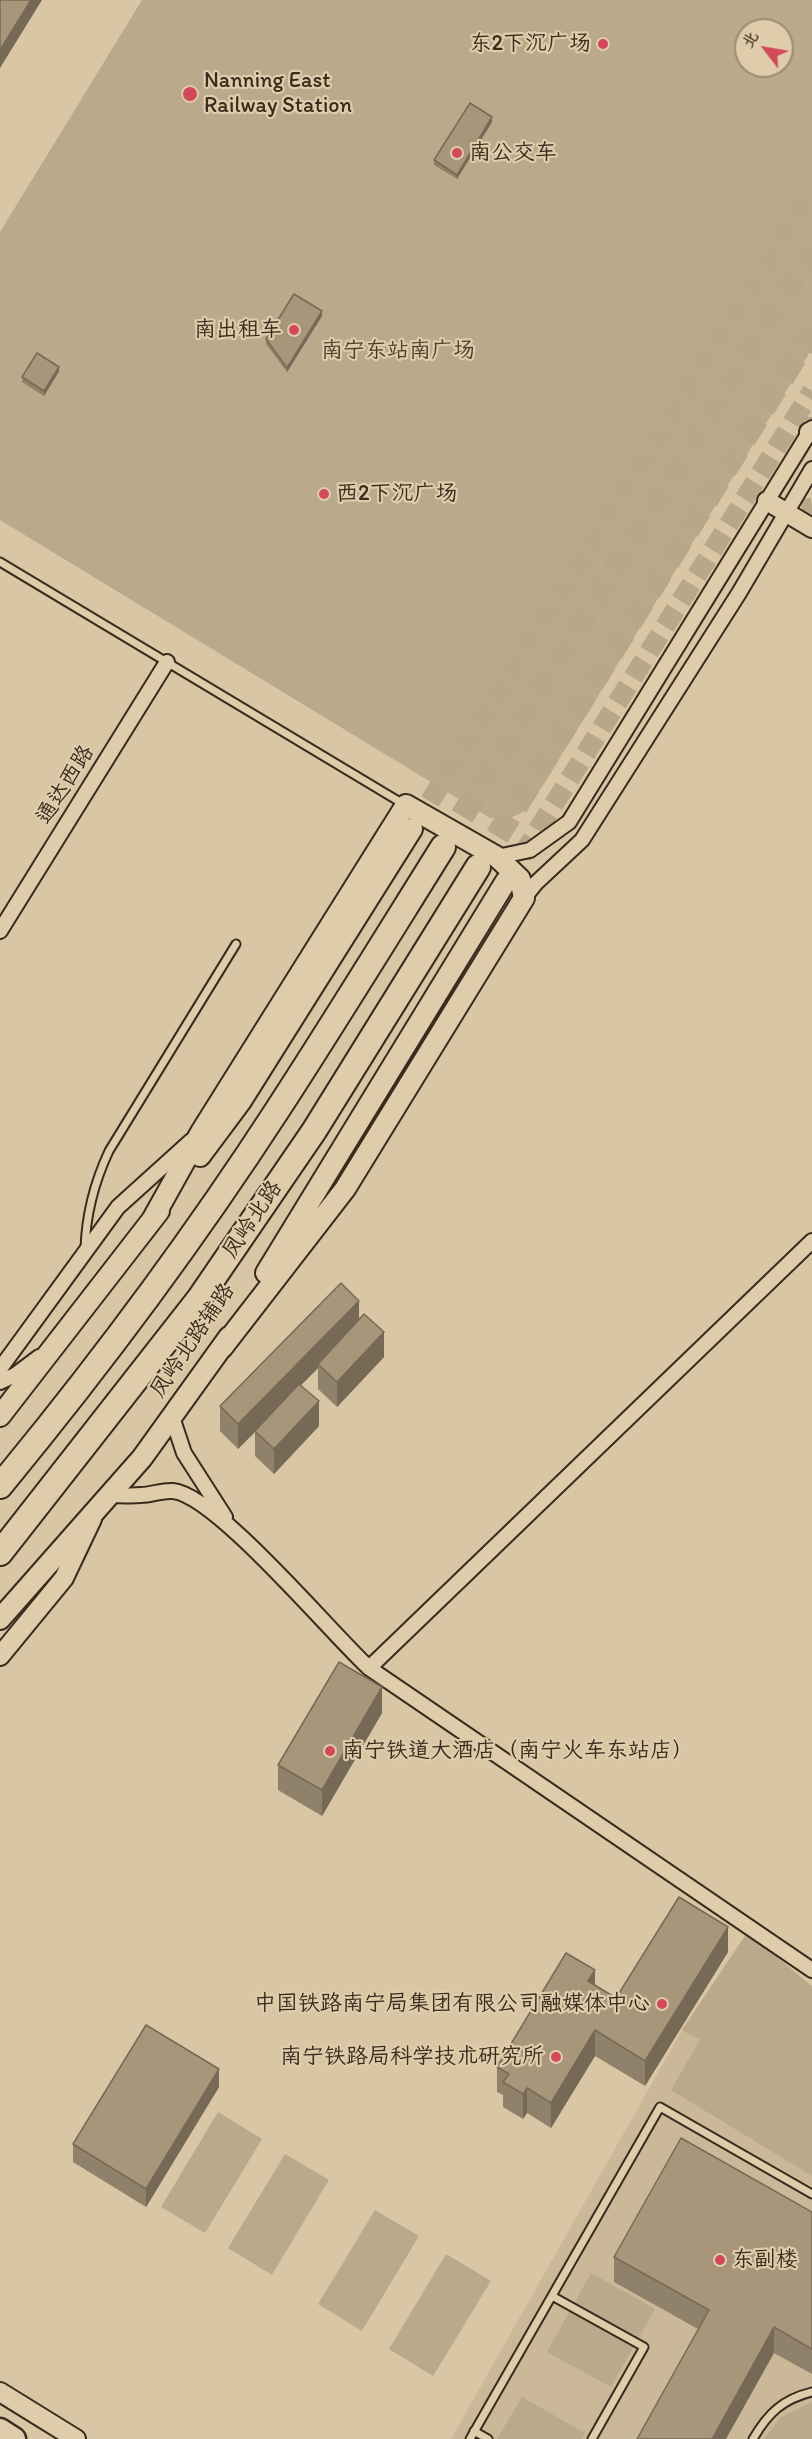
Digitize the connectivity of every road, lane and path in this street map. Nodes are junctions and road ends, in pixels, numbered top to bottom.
1 (811, 431) edge
2 (812, 469) edge
3 (767, 501) junction
4 (785, 512) junction
5 (812, 528) edge
6 (0, 562) edge
7 (167, 662) junction
8 (406, 805) junction
9 (412, 829) tunnel mouth
10 (443, 848) tunnel mouth
11 (488, 862) junction
12 (506, 881) tunnel mouth
13 (524, 898) junction
14 (0, 931) edge
15 (236, 944) dead end
16 (201, 1132) junction
17 (152, 1220) junction
18 (812, 1241) edge
19 (85, 1254) junction
20 (55, 1345) junction
21 (222, 1348) junction
22 (0, 1370) edge
23 (0, 1382) edge
24 (0, 1416) edge
25 (57, 1417) junction
26 (172, 1417) junction
27 (0, 1461) edge
28 (0, 1486) edge
29 (103, 1501) junction
30 (231, 1526) junction
31 (0, 1553) edge
32 (0, 1619) edge
33 (0, 1656) edge
34 (369, 1668) junction
35 (812, 1970) edge
36 (812, 2194) edge
37 (552, 2296) junction
38 (0, 2392) edge
39 (812, 2392) edge
40 (0, 2430) edge
41 (474, 2431) junction
42 (14, 2439) edge
43 (76, 2439) edge
44 (470, 2439) edge
45 (488, 2439) edge
46 (592, 2439) edge
47 (753, 2439) edge

1 - 3 street
2 - 4 street
3 - 4 street
3 - 11 street
4 - 5 street
4 - 13 street
6 - 7 lane
7 - 8 lane
7 - 14 street, 通达西路
8 - 11 main road
8 - 16 main road
9 - 17 main road
10 - 25 highway, 凤岭北路
11 - 13 main road
11 - 31 highway, 凤岭北路
12 - 21 main road, 凤岭北路辅路
13 - 21 main road
15 - 19 lane
16 - 17 main road
16 - 19 street
17 - 20 main road
18 - 34 street
19 - 22 street
20 - 23 street
20 - 24 main road
21 - 26 main road, 凤岭北路辅路
25 - 27 highway
25 - 28 highway, 凤岭北路
26 - 29 main road, 凤岭北路辅路
26 - 30 street
29 - 30 street
29 - 32 main road, 凤岭北路辅路
29 - 33 street
30 - 34 street
34 - 35 street
36 - 37 lane
37 - 41 lane
37 - 46 lane
38 - 43 street
39 - 47 lane
40 - 42 main road
41 - 44 lane
41 - 45 lane

